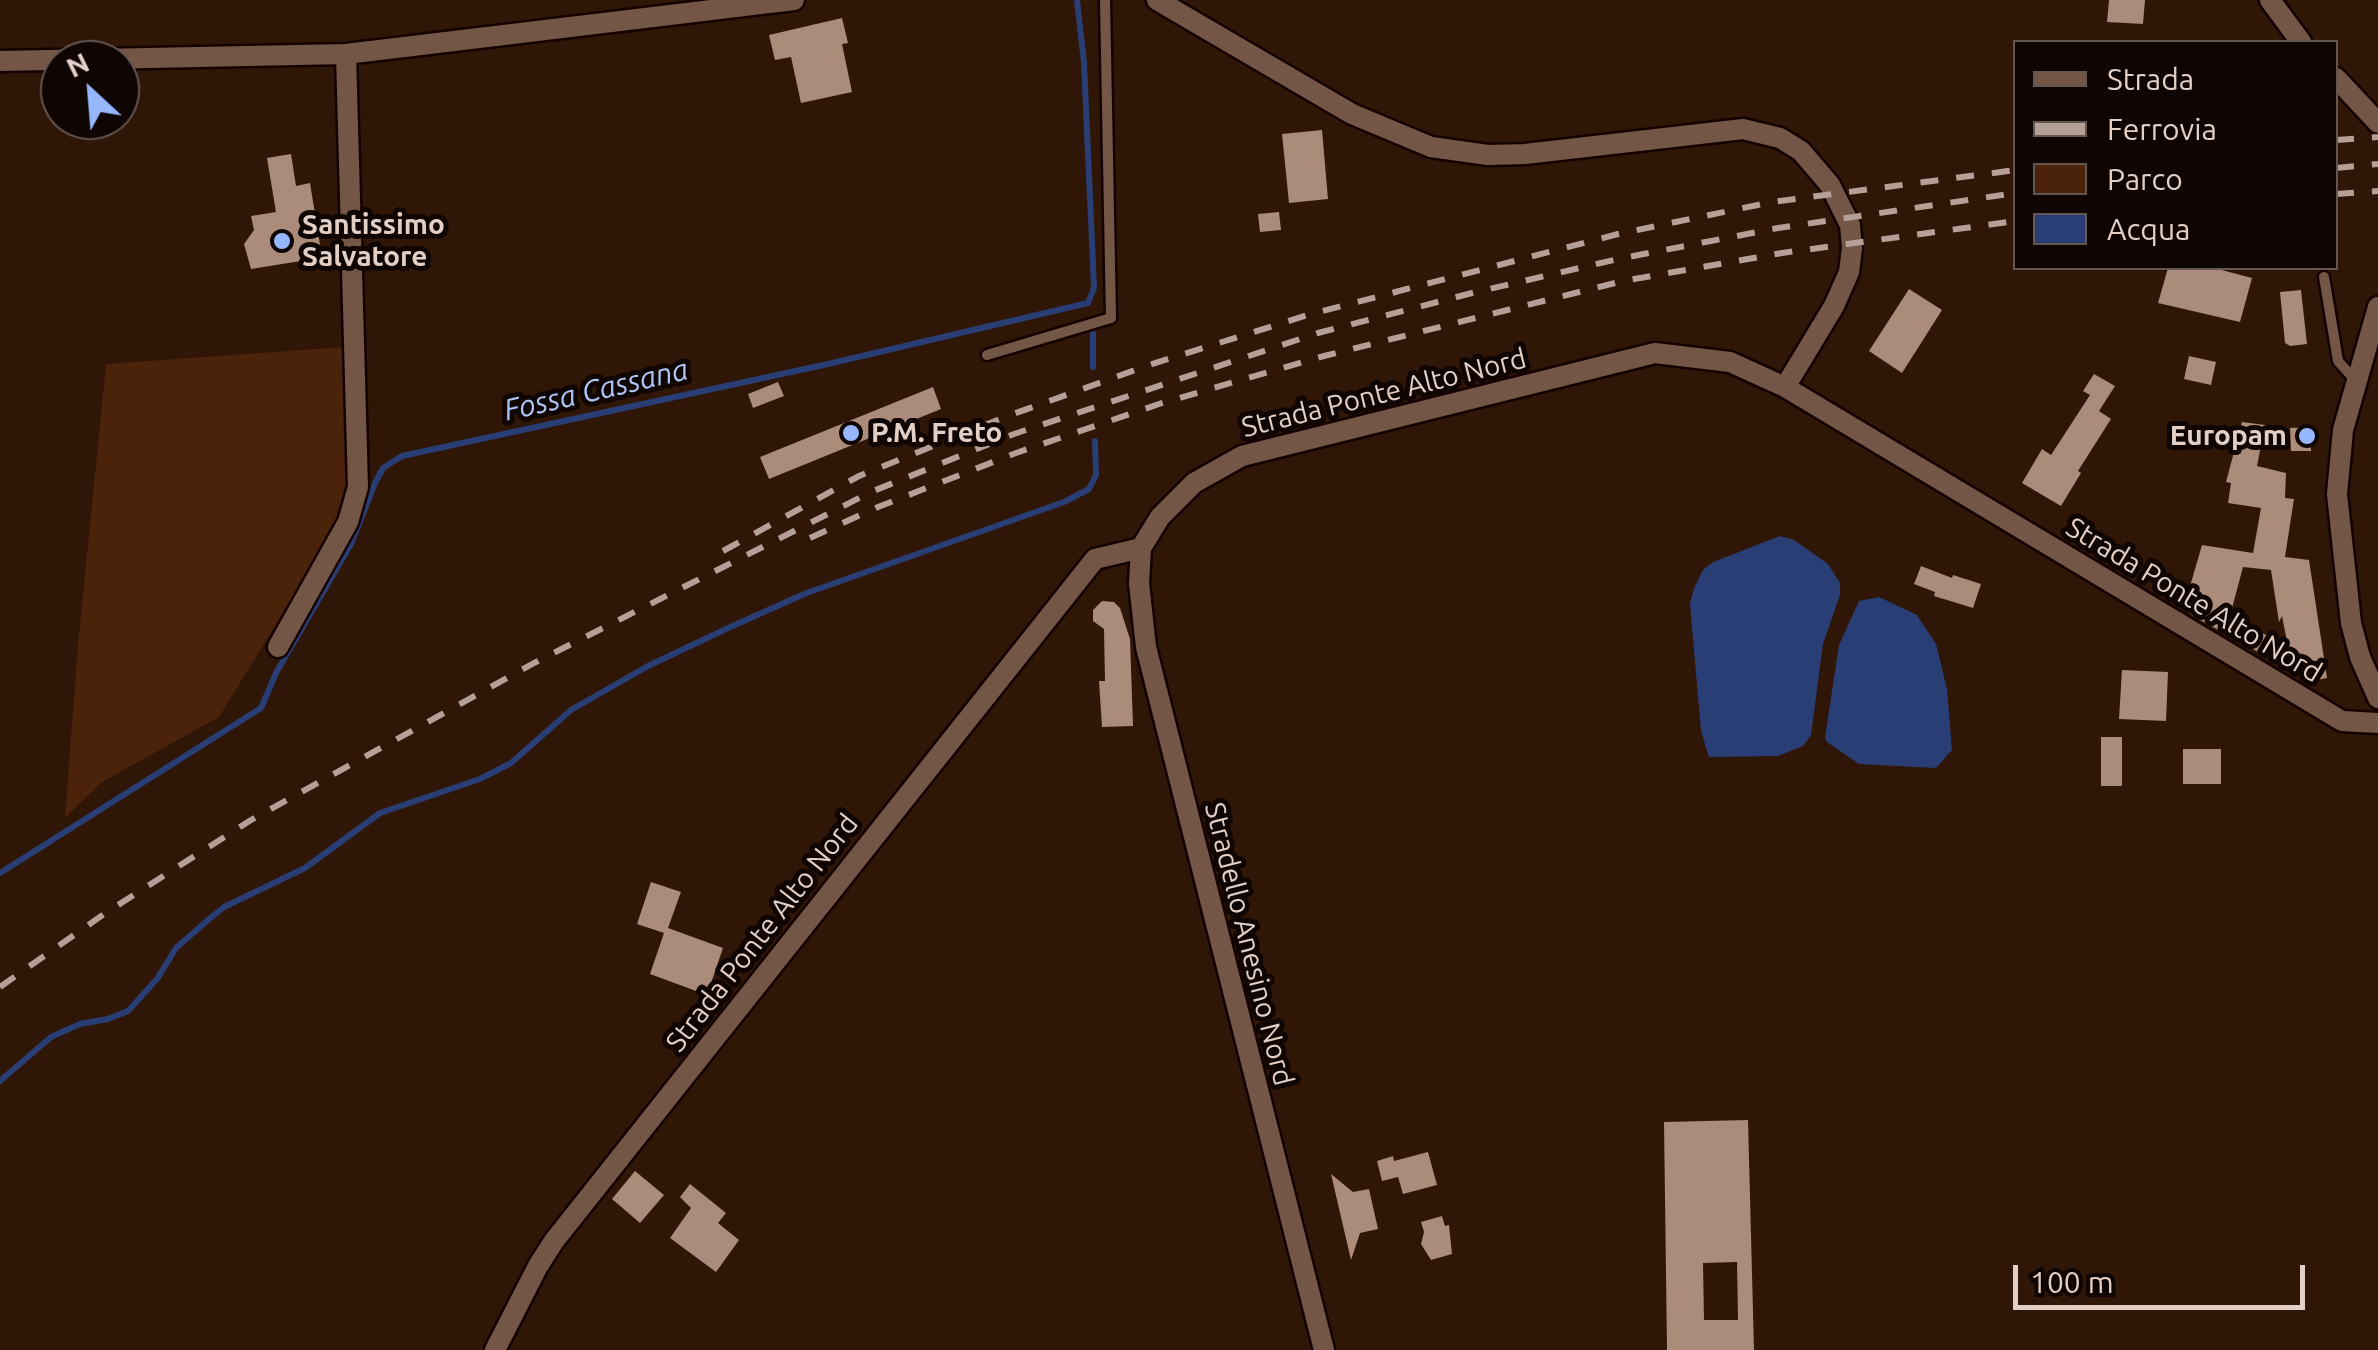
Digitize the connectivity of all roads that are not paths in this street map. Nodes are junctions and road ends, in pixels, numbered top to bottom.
1 (794, 0) edge
2 (1105, 0) edge
3 (1157, 0) edge
4 (2270, 0) edge
5 (2300, 40) edge
6 (346, 54) junction
7 (0, 61) edge
8 (2338, 80) edge
9 (2378, 123) edge
10 (2324, 277) dead end
11 (2378, 308) edge
12 (987, 355) dead end
13 (2356, 381) junction
14 (1786, 387) junction
15 (1141, 548) junction
16 (278, 647) dead end
17 (2378, 698) edge
18 (2378, 723) edge
19 (495, 1350) edge
20 (1324, 1350) edge

1 - 6 street
2 - 12 lane
3 - 14 street
4 - 5 street
6 - 7 street
6 - 16 street
8 - 9 street
10 - 13 lane
11 - 13 street
13 - 17 street
14 - 15 street, Strada Ponte Alto Nord
14 - 18 street, Strada Ponte Alto Nord
15 - 19 street, Strada Ponte Alto Nord
15 - 20 street, Stradello Anesino Nord

